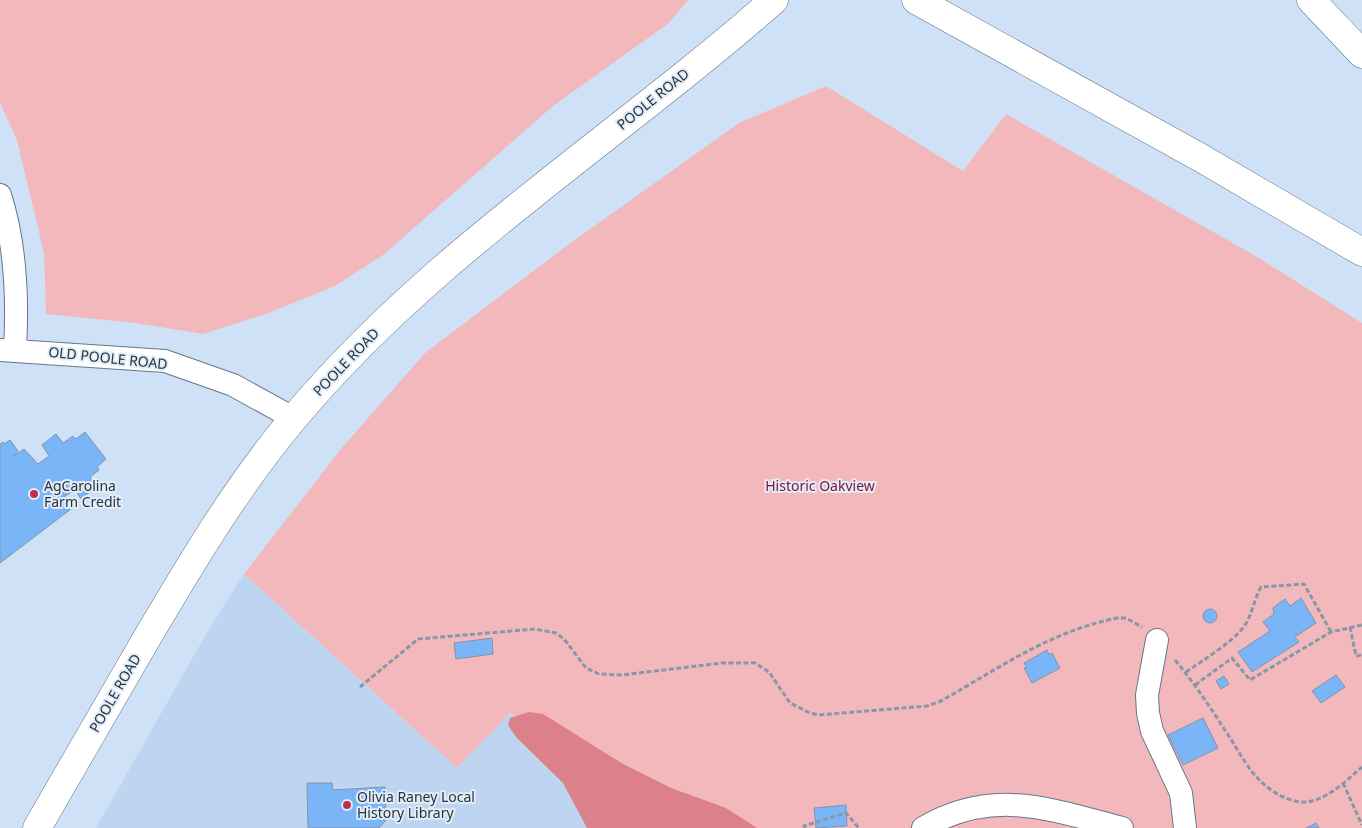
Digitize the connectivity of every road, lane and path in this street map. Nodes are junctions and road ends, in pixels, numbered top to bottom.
1 (774, 0) edge
2 (916, 0) edge
3 (1311, 0) edge
4 (1362, 54) edge
5 (0, 195) edge
6 (1362, 252) edge
7 (7, 350) edge
8 (293, 418) junction
9 (1362, 625) edge
10 (1350, 628) junction
11 (1331, 632) junction
12 (1157, 640) junction
13 (1362, 655) edge
14 (1186, 672) junction
15 (1195, 685) junction
16 (360, 687) dead end
17 (1362, 767) edge
18 (1343, 783) junction
19 (1362, 826) edge
20 (37, 828) edge
21 (805, 828) edge
22 (859, 828) edge
23 (923, 828) edge
24 (1122, 828) edge
25 (1185, 828) edge

1 - 8 main road, POOLE ROAD
2 - 6 main road
3 - 4 main road
5 - 7 street
7 - 8 street, OLD POOLE ROAD
8 - 20 main road, POOLE ROAD
9 - 10 path
10 - 11 path
10 - 13 path
11 - 14 path
11 - 15 path
12 - 14 path
12 - 16 path
12 - 25 street
14 - 15 path
15 - 18 path
17 - 18 path
18 - 19 path
21 - 22 path
23 - 24 street

